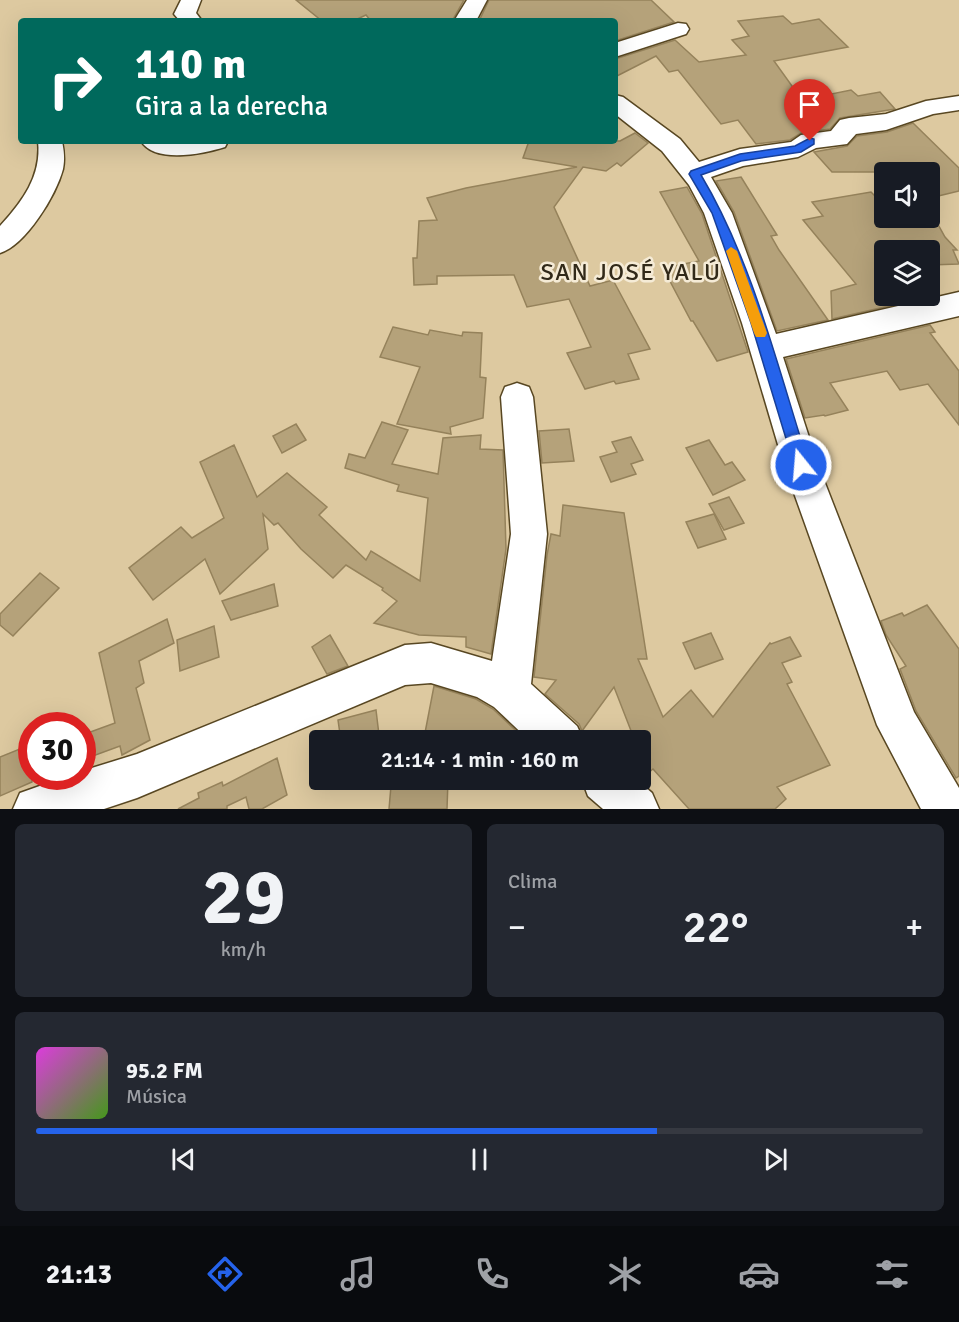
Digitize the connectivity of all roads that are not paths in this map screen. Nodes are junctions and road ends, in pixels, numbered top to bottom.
1 (191, 0) edge
2 (477, 0) edge
3 (188, 18) edge
4 (467, 18) edge
5 (678, 28) dead end
6 (618, 49) edge
7 (959, 103) edge
8 (618, 104) edge
9 (51, 144) edge
10 (158, 144) edge
11 (200, 144) edge
12 (694, 174) junction
13 (0, 243) edge
14 (959, 304) edge
15 (765, 349) junction
16 (518, 398) dead end
17 (509, 692) junction
18 (550, 730) edge
19 (615, 790) edge
20 (36, 809) edge
21 (636, 809) edge
22 (946, 809) edge

1 - 3 street
2 - 4 street
5 - 6 street
7 - 12 street
8 - 12 street
9 - 13 street
10 - 11 street
12 - 15 street
14 - 15 street
15 - 22 street
16 - 17 street
17 - 18 street
17 - 20 street
19 - 21 street

